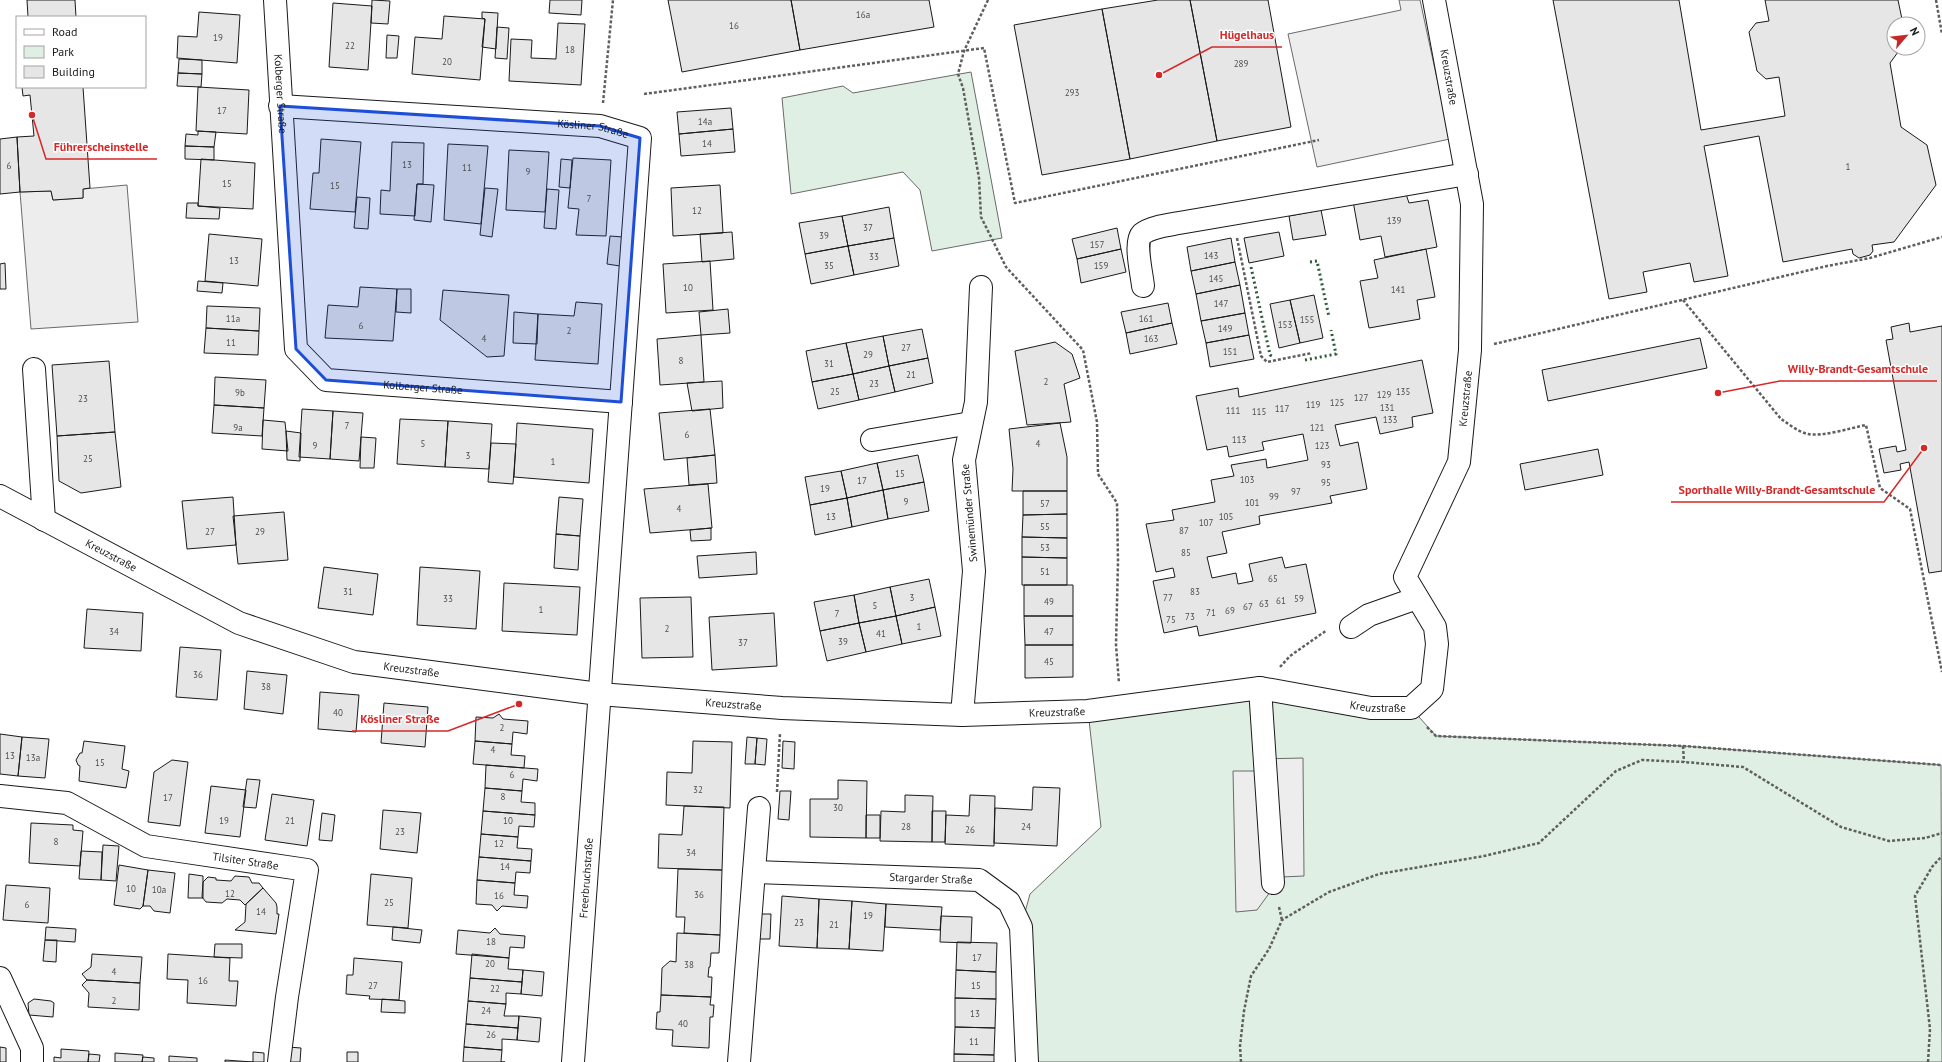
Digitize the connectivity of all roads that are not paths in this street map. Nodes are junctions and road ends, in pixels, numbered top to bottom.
1 (275, 0) edge
2 (1434, 0) edge
3 (280, 106) junction
4 (1467, 174) junction
5 (1143, 286) dead end
6 (981, 287) dead end
7 (34, 369) dead end
8 (621, 402) junction
9 (971, 423) junction
10 (872, 440) dead end
11 (0, 496) edge
12 (44, 520) junction
13 (1417, 598) junction
14 (1351, 627) road end
15 (1260, 688) junction
16 (599, 694) junction
17 (962, 715) junction
18 (0, 796) edge
19 (768, 803) road end
20 (754, 872) junction
21 (1273, 883) dead end
22 (0, 978) edge
23 (32, 1062) edge
24 (279, 1062) edge
25 (573, 1062) edge
26 (740, 1062) edge
27 (1027, 1062) edge

1 - 3 street, Kolberger Straße
2 - 4 street, Kreuzstraße
3 - 8 street, Kolberger Straße
3 - 8 street, Kösliner Straße
4 - 5 street
4 - 13 street, Kreuzstraße
6 - 9 street, Swinemünder Straße
7 - 12 street
8 - 16 street
9 - 10 street
9 - 17 street, Swinemünder Straße
11 - 12 street, Kreuzstraße
12 - 16 street, Kreuzstraße
13 - 14 street
13 - 15 street, Kreuzstraße
15 - 17 street, Kreuzstraße
15 - 21 street
16 - 17 street, Kreuzstraße
16 - 25 street, Freerbruchstraße
18 - 24 street, Tilsiter Straße
19 - 20 street
20 - 26 street
20 - 27 street, Stargarder Straße
22 - 23 street

